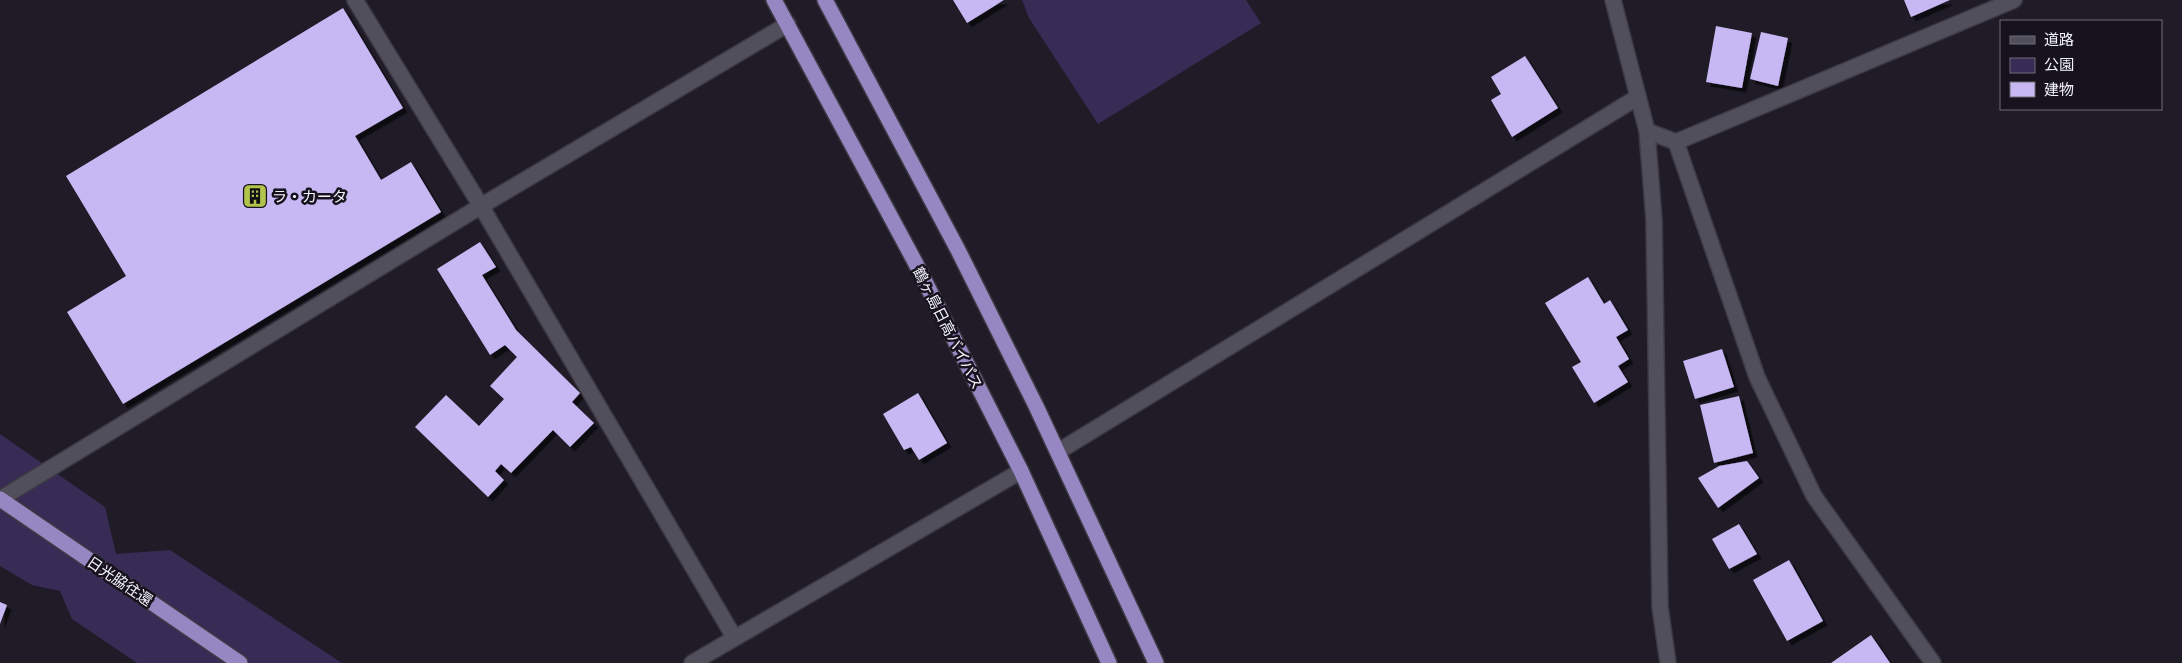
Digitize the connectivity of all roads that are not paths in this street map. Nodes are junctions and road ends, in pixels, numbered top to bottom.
1 (355, 0) edge
2 (774, 0) edge
3 (1613, 0) edge
4 (2014, 0) edge
5 (827, 1) edge
6 (788, 24) junction
7 (1638, 96) junction
8 (1647, 131) junction
9 (1676, 142) junction
10 (481, 206) junction
11 (1059, 451) junction
12 (1021, 471) junction
13 (0, 499) edge
14 (734, 637) junction
15 (240, 663) edge
16 (692, 663) edge
17 (1110, 663) edge
18 (1156, 663) edge
19 (1668, 663) edge
20 (1933, 663) edge

1 - 10 street
2 - 6 highway, 鶴ヶ島日高バイパス
3 - 7 street
4 - 9 street
5 - 11 highway
6 - 10 street
6 - 12 highway, 鶴ヶ島日高バイパス
7 - 8 street
7 - 11 street
8 - 9 street
8 - 19 street
9 - 20 street
10 - 13 street
10 - 14 street
11 - 18 highway
12 - 14 street
12 - 17 highway, 鶴ヶ島日高バイパス
13 - 15 highway, 日光脇往還
14 - 16 street

